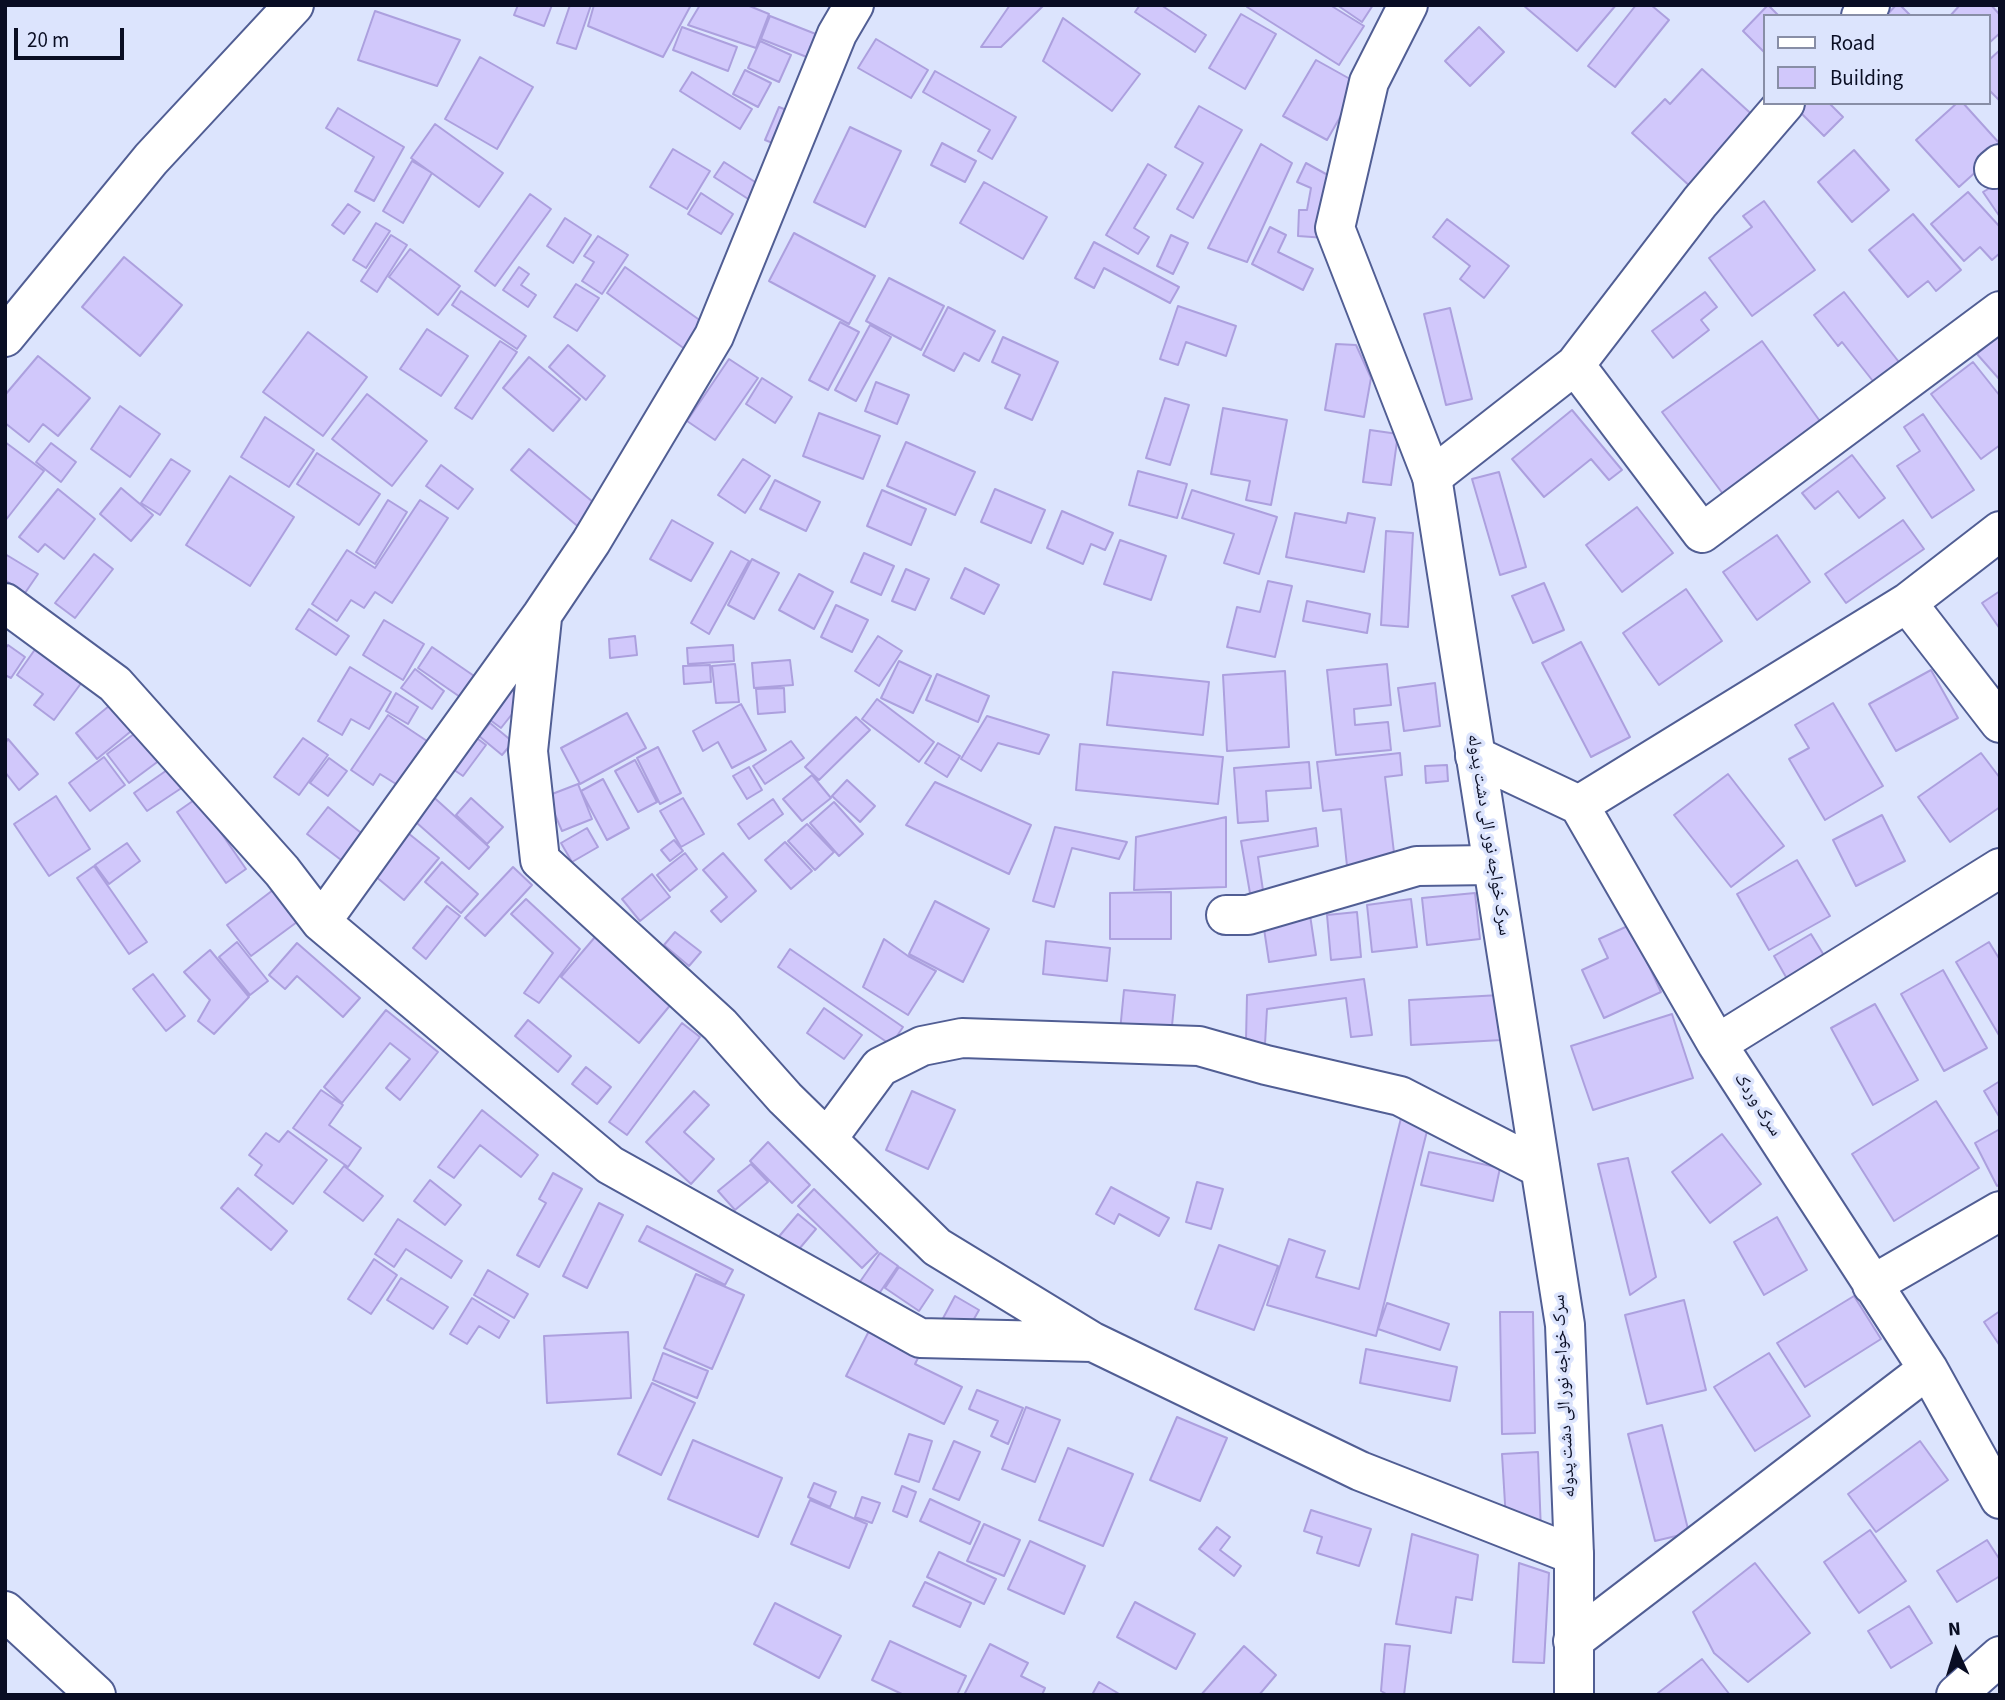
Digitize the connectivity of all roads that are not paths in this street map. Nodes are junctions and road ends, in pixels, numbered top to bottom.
1 (294, 5) edge
2 (854, 5) edge
3 (1408, 5) edge
4 (1783, 105) edge
5 (2000, 311) edge
6 (5, 337) edge
7 (1575, 365) junction
8 (1432, 477) junction
9 (2000, 531) edge
10 (5, 603) edge
11 (1907, 603) junction
12 (542, 615) junction
13 (2000, 723) edge
14 (1475, 756) junction
15 (1579, 805) junction
16 (1492, 865) junction
17 (2000, 868) edge
18 (1226, 915) dead end
19 (321, 922) junction
20 (1717, 1044) junction
21 (827, 1139) junction
22 (1540, 1168) junction
23 (2000, 1211) edge
24 (1872, 1284) junction
25 (1093, 1342) junction
26 (1928, 1369) junction
27 (2000, 1499) edge
28 (1574, 1555) junction
29 (5, 1611) edge
30 (1573, 1641) junction
31 (2000, 1656) edge
32 (96, 1695) edge
33 (1574, 1695) edge
34 (1956, 1695) edge

1 - 6 street
2 - 12 street
3 - 8 street, سرک خواجه نور الی دشت پدوله
4 - 7 street
5 - 7 street
7 - 8 street
8 - 14 street, سرک خواجه نور الی دشت پدوله
9 - 11 street
10 - 19 street
11 - 13 street
11 - 15 street
12 - 19 street
12 - 21 street
14 - 15 street
14 - 16 street, سرک خواجه نور الی دشت پدوله
15 - 20 street, سرک وردک
16 - 18 street
16 - 22 street, سرک خواجه نور الی دشت پدوله
17 - 20 street
19 - 25 street
20 - 24 street, سرک وردک
21 - 22 street
21 - 25 street
22 - 28 street, سرک خواجه نور الی دشت پدوله
23 - 24 street
24 - 26 street, سرک وردک
25 - 28 street
26 - 27 street, سرک وردک
26 - 30 street
28 - 30 street, سرک خواجه نور الی دشت پدوله
29 - 32 street
30 - 33 street, سرک خواجه نور الی دشت پدوله
31 - 34 street

